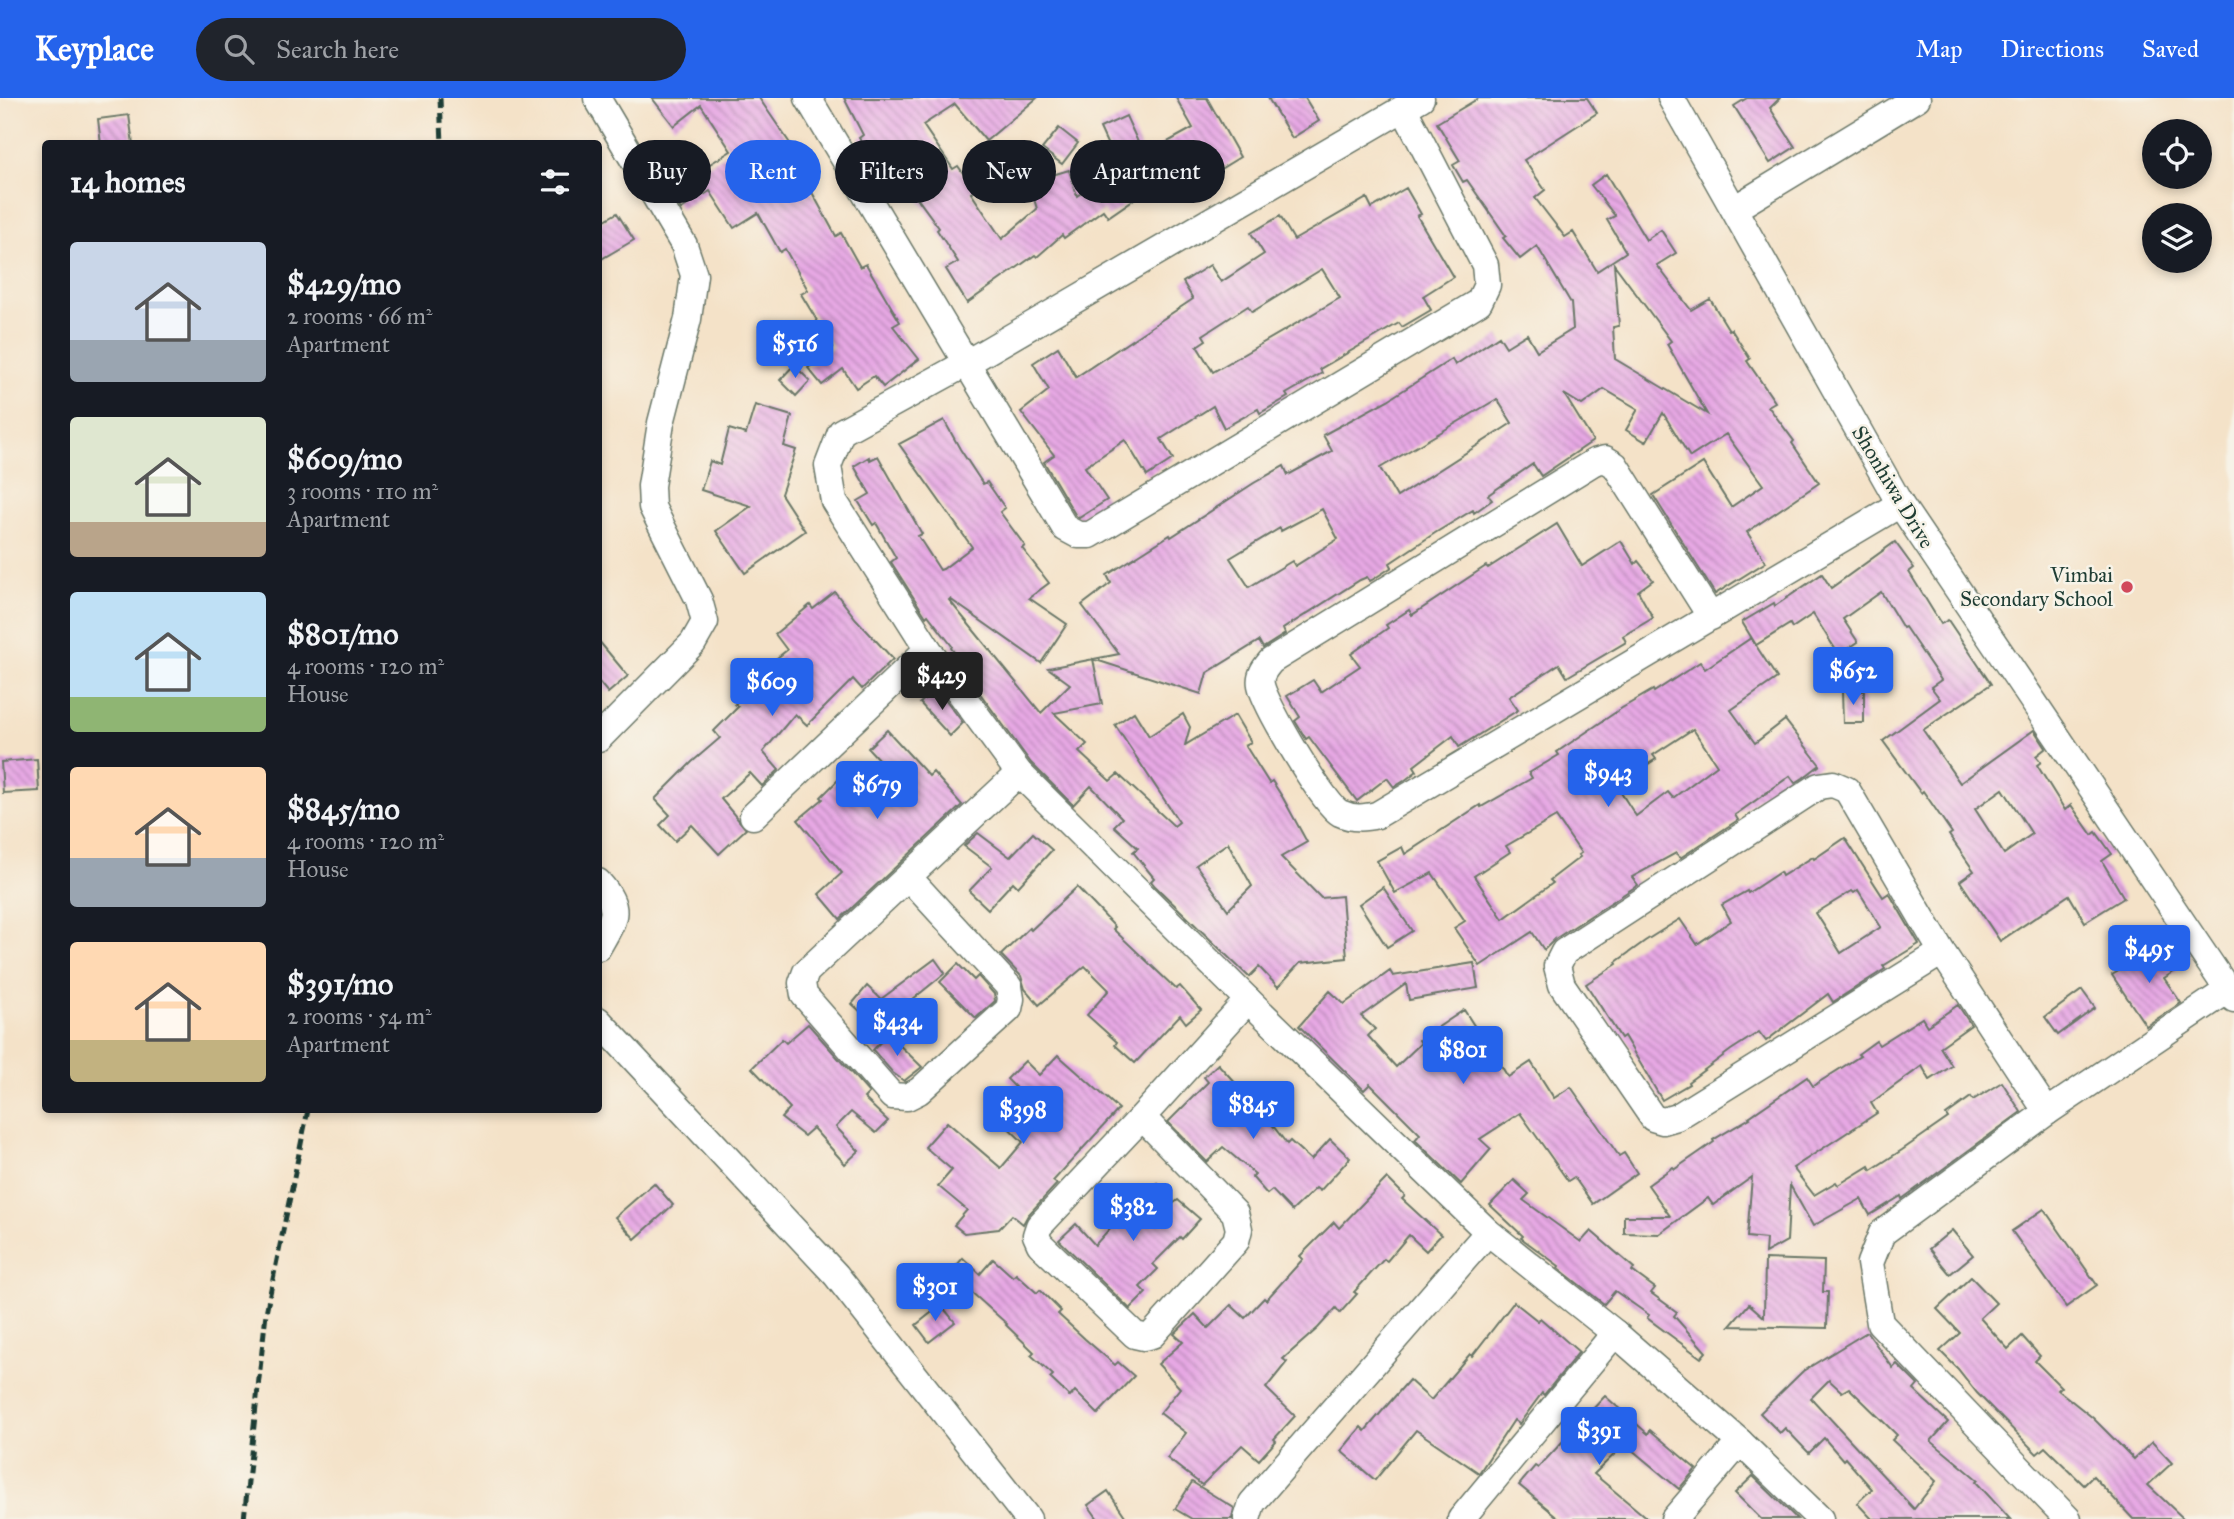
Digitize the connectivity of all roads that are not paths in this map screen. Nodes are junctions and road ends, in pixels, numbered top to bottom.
1 (597, 98) edge
2 (808, 98) edge
3 (1671, 98) edge
4 (1917, 98) edge
5 (1413, 104) edge
6 (1734, 209) junction
7 (965, 364) junction
8 (1900, 504) junction
9 (1711, 617) junction
10 (928, 649) junction
11 (602, 735) edge
12 (1019, 773) junction
13 (753, 816) dead end
14 (909, 878) junction
15 (602, 886) edge
16 (602, 940) edge
17 (1942, 952) junction
18 (2232, 992) edge
19 (1248, 1000) junction
20 (602, 1024) edge
21 (2047, 1112) junction
22 (1142, 1117) junction
23 (1488, 1232) junction
24 (1615, 1332) junction
25 (1740, 1442) junction
26 (1028, 1519) edge
27 (1247, 1519) edge
28 (1461, 1519) edge
29 (1674, 1519) edge
30 (1820, 1519) edge
31 (2068, 1519) edge

1 - 11 street
2 - 7 street
3 - 6 street, Shonhiwa Drive
4 - 6 street
5 - 7 street
5 - 7 street
6 - 8 street, Shonhiwa Drive
7 - 10 street
8 - 9 street
8 - 18 street, Shonhiwa Drive
9 - 9 street
10 - 12 street
10 - 13 street
12 - 14 street
12 - 19 street
14 - 14 street
15 - 16 street
17 - 17 street
17 - 21 street
18 - 21 street
19 - 22 street
19 - 23 street
20 - 26 street
21 - 31 street
22 - 22 street
23 - 24 street
23 - 27 street
24 - 25 street
24 - 28 street
25 - 29 street
25 - 30 street

